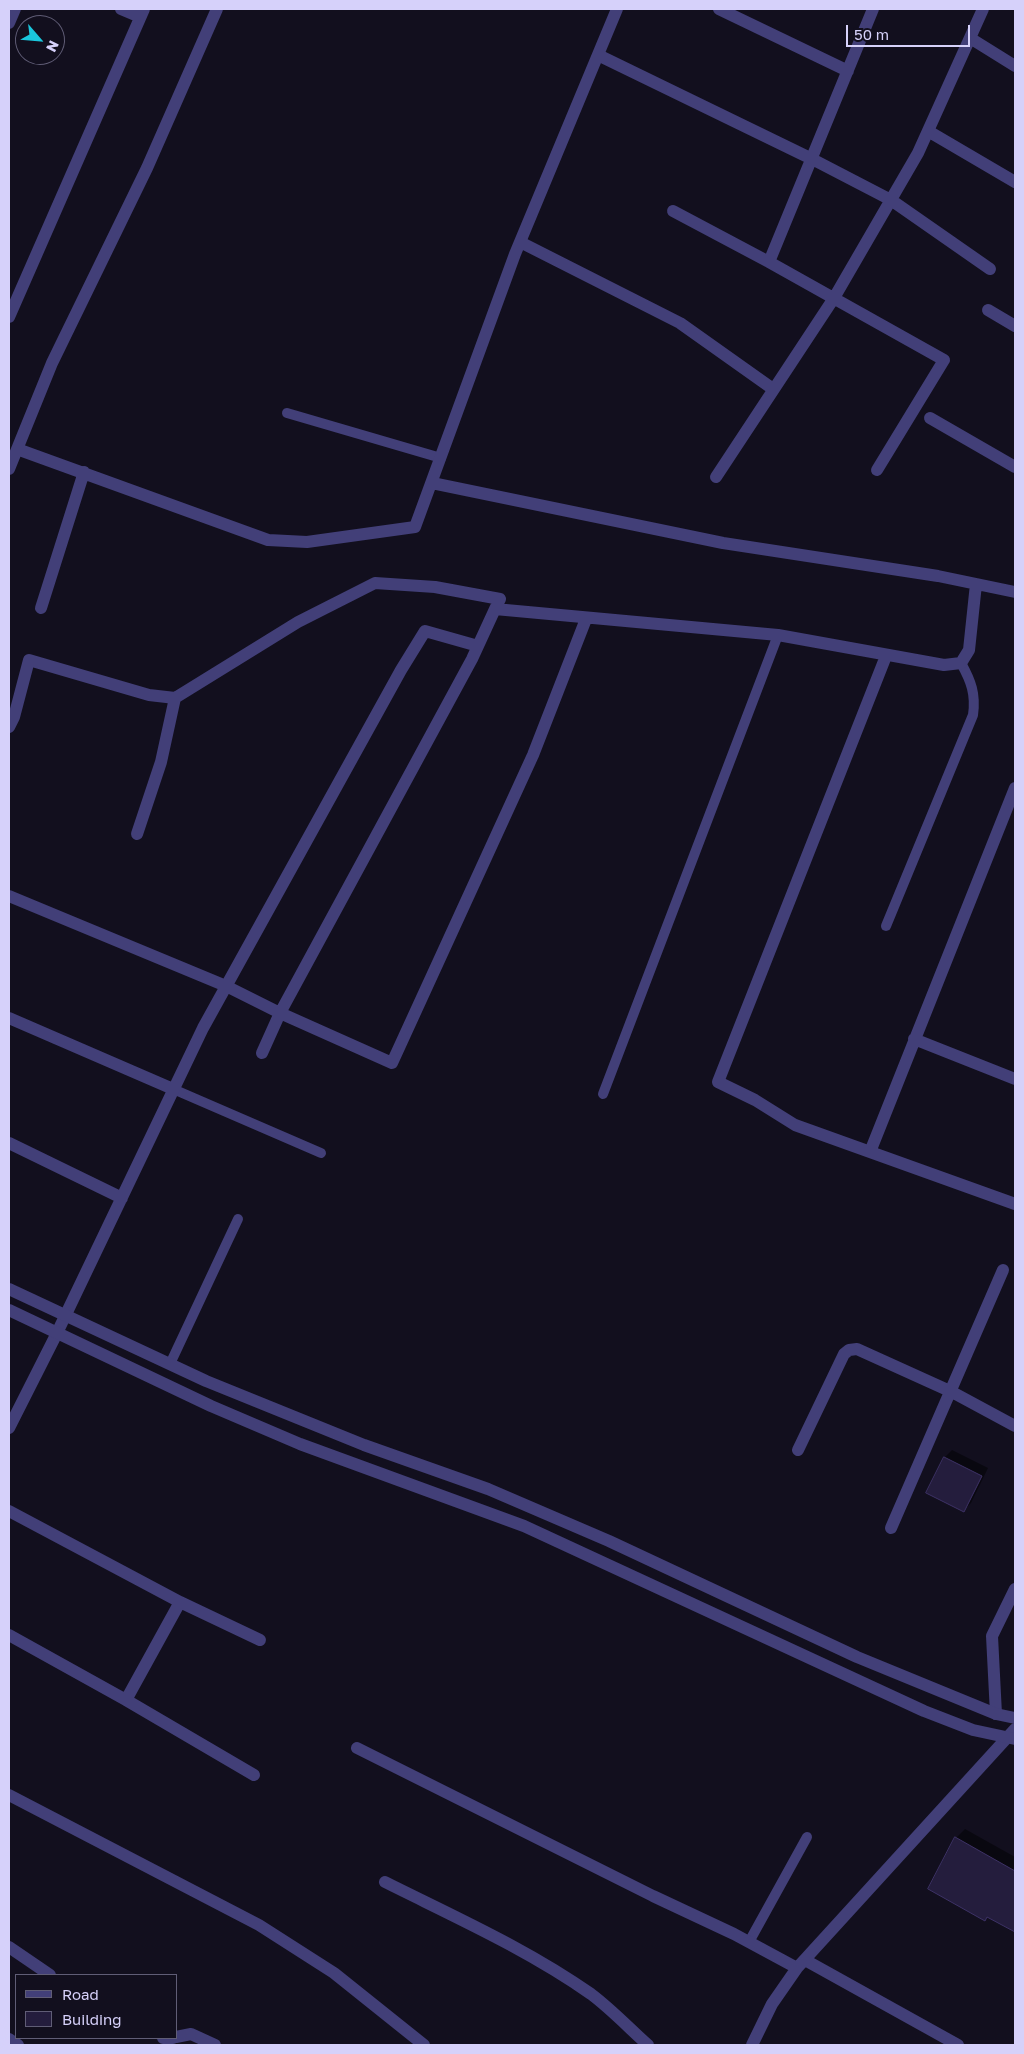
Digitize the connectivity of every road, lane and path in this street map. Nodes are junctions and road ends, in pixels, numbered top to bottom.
1 (15, 9) edge
2 (121, 9) edge
3 (217, 9) edge
4 (617, 9) edge
5 (719, 9) edge
6 (873, 9) edge
7 (983, 9) edge
8 (142, 13) edge
9 (9, 23) edge
10 (970, 38) junction
11 (598, 55) junction
12 (1015, 66) edge
13 (848, 72) junction
14 (928, 132) junction
15 (812, 159) junction
16 (1015, 182) edge
17 (891, 200) junction
18 (673, 211) dead end
19 (520, 242) junction
20 (769, 262) junction
21 (990, 269) dead end
22 (834, 298) junction
23 (988, 310) dead end
24 (9, 317) edge
25 (1015, 326) edge
26 (774, 390) junction
27 (288, 413) dead end
28 (930, 418) dead end
29 (17, 448) junction
30 (440, 458) junction
31 (1015, 467) edge
32 (9, 469) edge
33 (876, 470) dead end
34 (84, 472) junction
35 (716, 477) dead end
36 (432, 483) junction
37 (976, 584) junction
38 (1015, 592) edge
39 (41, 608) dead end
40 (495, 609) junction
41 (586, 619) junction
42 (778, 635) junction
43 (478, 646) junction
44 (886, 656) junction
45 (961, 663) junction
46 (175, 698) junction
47 (10, 719) edge
48 (1015, 788) edge
49 (137, 834) dead end
50 (9, 896) edge
51 (886, 926) dead end
52 (226, 986) junction
53 (280, 1013) junction
54 (9, 1018) edge
55 (914, 1040) junction
56 (262, 1053) dead end
57 (1015, 1079) edge
58 (173, 1089) junction
59 (603, 1094) dead end
60 (9, 1143) edge
61 (870, 1152) junction
62 (321, 1153) dead end
63 (122, 1198) junction
64 (1015, 1204) edge
65 (238, 1219) dead end
66 (1003, 1270) dead end
67 (9, 1289) edge
68 (9, 1310) edge
69 (65, 1315) junction
70 (57, 1333) junction
71 (170, 1364) junction
72 (952, 1392) junction
73 (1015, 1426) edge
74 (9, 1428) edge
75 (798, 1450) dead end
76 (9, 1511) edge
77 (891, 1528) dead end
78 (584, 1530) junction
79 (575, 1550) junction
80 (1015, 1589) edge
81 (180, 1602) junction
82 (9, 1635) edge
83 (260, 1640) dead end
84 (126, 1700) junction
85 (996, 1714) junction
86 (1015, 1718) edge
87 (1013, 1735) edge
88 (357, 1748) dead end
89 (254, 1775) dead end
90 (9, 1795) edge
91 (807, 1837) dead end
92 (385, 1882) dead end
93 (749, 1942) junction
94 (9, 1947) edge
95 (801, 1964) junction
96 (49, 1974) edge
97 (178, 2037) edge
98 (9, 2040) edge
99 (18, 2045) edge
100 (215, 2045) edge
101 (424, 2045) edge
102 (648, 2045) edge
103 (752, 2045) edge
104 (958, 2045) edge

1 - 9 street
2 - 8 street
3 - 29 street
4 - 11 street
5 - 13 street
6 - 13 street
7 - 10 street
8 - 24 street
10 - 12 street
10 - 14 street
11 - 15 street
11 - 19 street
13 - 15 street
14 - 16 street
14 - 17 street
15 - 17 street
15 - 20 street
17 - 21 street
17 - 22 street
18 - 20 street
19 - 26 street
19 - 30 street
20 - 22 street
22 - 26 street
22 - 33 street
23 - 25 street
26 - 35 street
27 - 30 lane
28 - 31 street
29 - 32 street
29 - 34 street
30 - 36 street
34 - 36 street
34 - 39 street
36 - 37 street
37 - 38 street
37 - 45 street
40 - 41 street
40 - 43 street
40 - 46 street
41 - 42 street
41 - 53 street
42 - 44 street
42 - 59 lane
43 - 52 street
43 - 53 street
44 - 45 street
44 - 61 street
45 - 51 lane
46 - 47 street
46 - 49 street
48 - 55 street
50 - 52 street
52 - 53 street
52 - 58 street
53 - 56 street
54 - 58 street
55 - 57 street
55 - 61 street
58 - 62 lane
58 - 63 street
60 - 63 street
61 - 64 street
63 - 69 street
65 - 71 lane
66 - 72 street
67 - 69 street
68 - 70 street
69 - 70 street
69 - 71 street
70 - 74 street
70 - 79 street
71 - 78 street
72 - 73 street
72 - 75 street
72 - 77 street
76 - 81 street
78 - 79 street
78 - 85 street
79 - 87 street
80 - 85 street
81 - 83 street
81 - 84 street
82 - 84 street
84 - 89 street
85 - 86 street
87 - 95 street
88 - 93 street
90 - 101 street
91 - 93 lane
92 - 102 street
93 - 95 street
94 - 96 street
95 - 103 street
95 - 104 street
97 - 100 street
98 - 99 street

